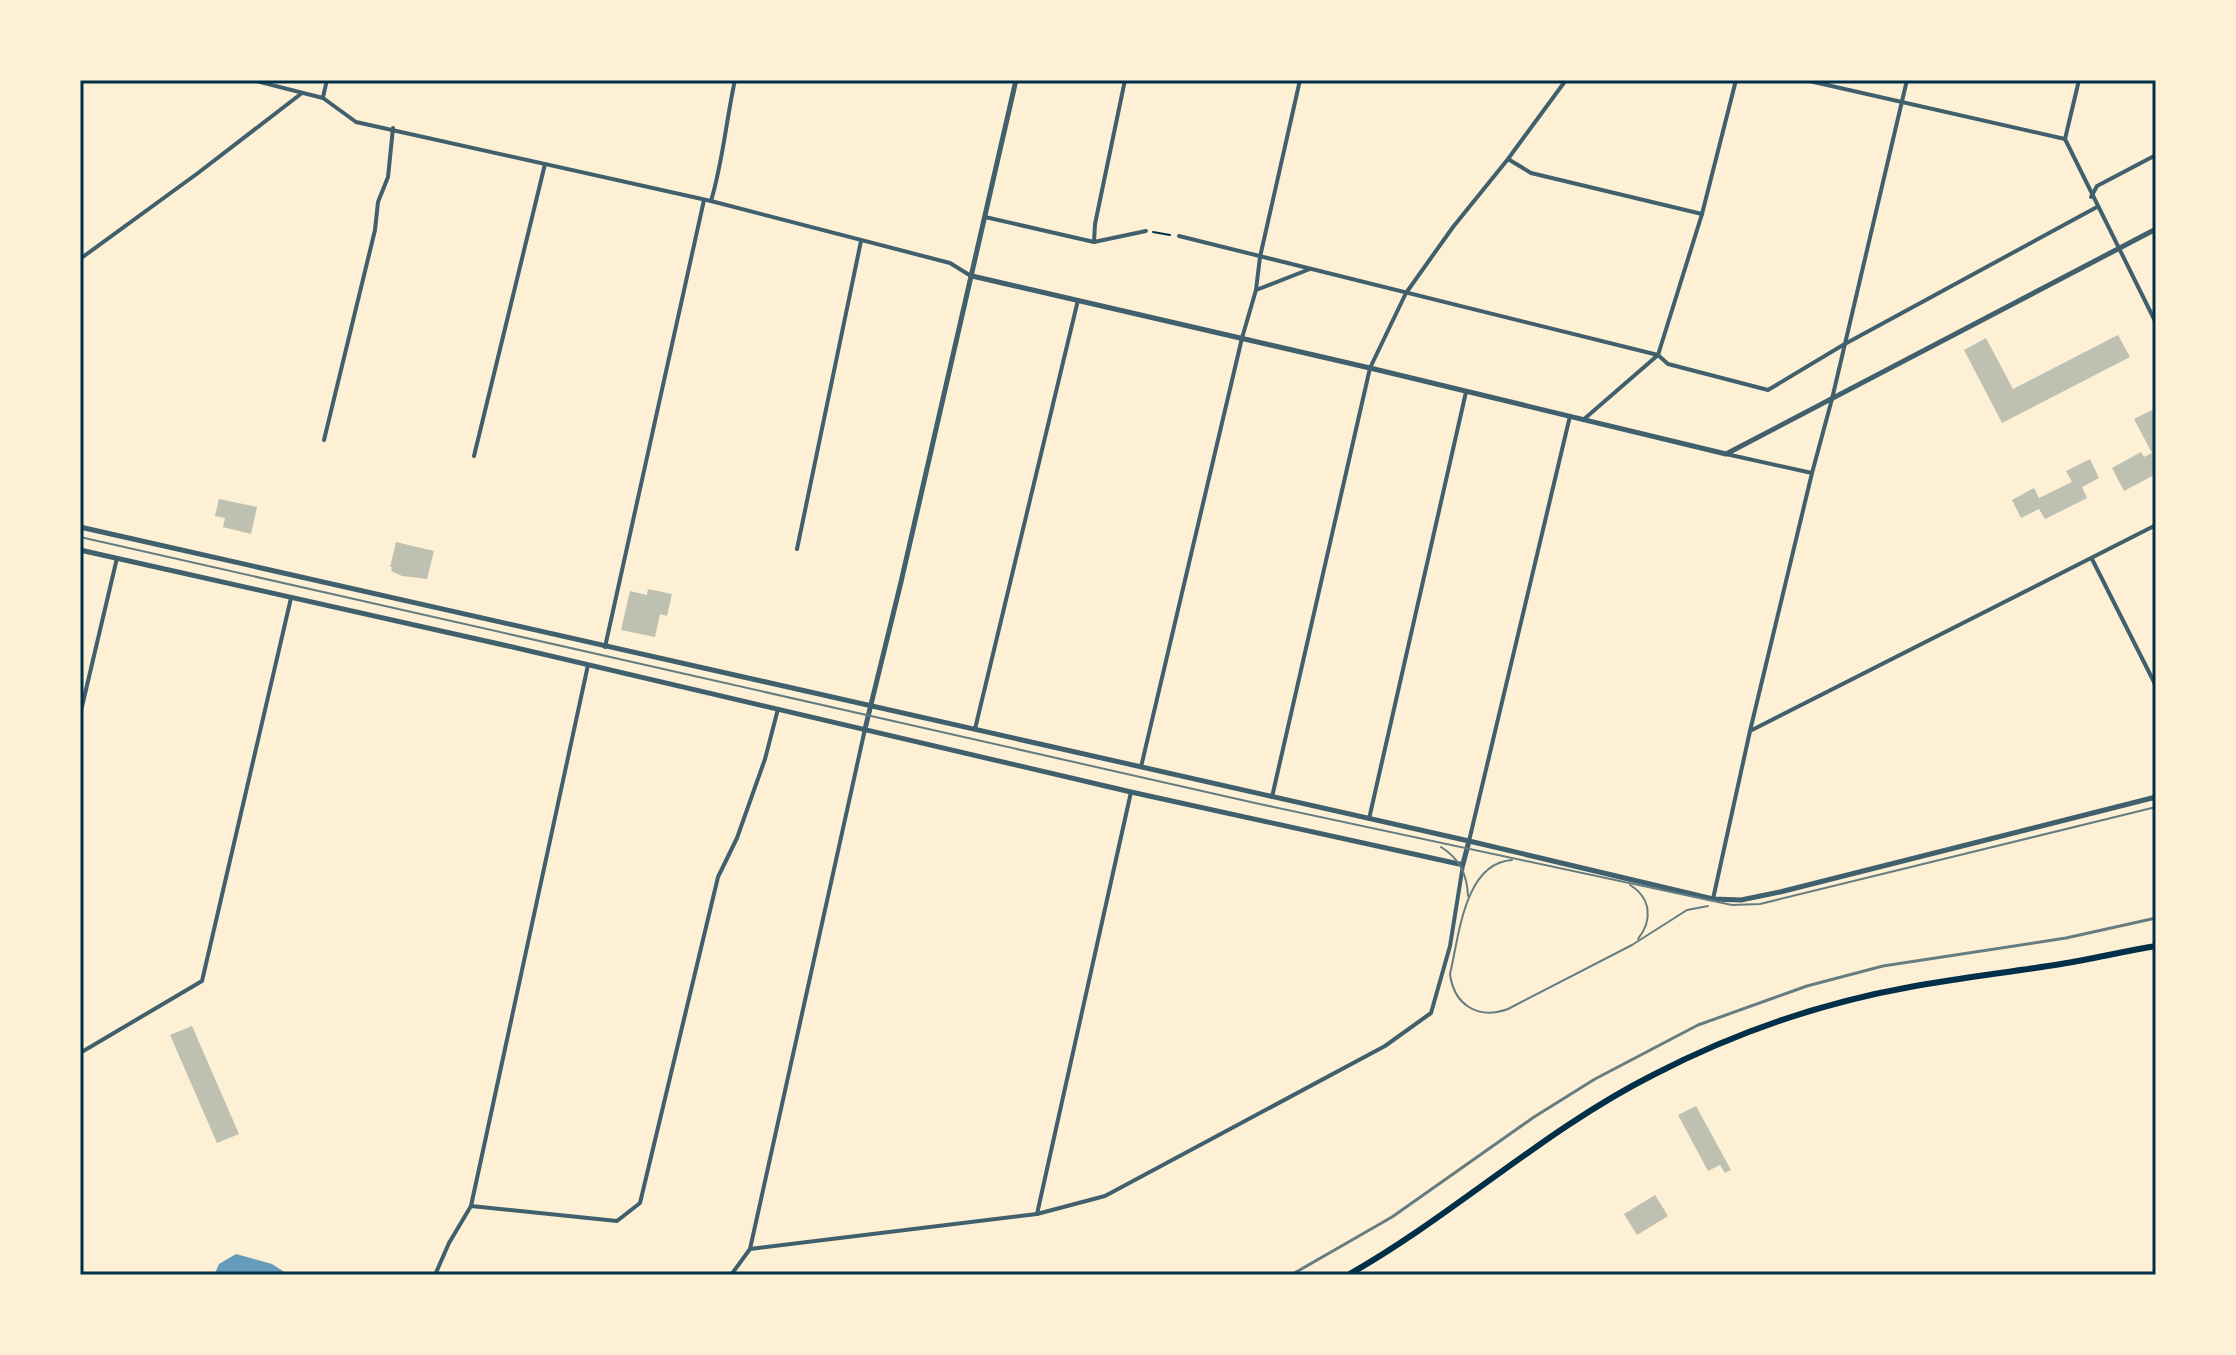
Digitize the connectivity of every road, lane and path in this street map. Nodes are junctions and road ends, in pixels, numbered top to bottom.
1 (252, 80) edge
2 (327, 80) edge
3 (735, 80) edge
4 (1016, 80) edge
5 (1125, 80) edge
6 (1300, 80) edge
7 (1566, 80) edge
8 (1736, 80) edge
9 (1805, 80) edge
10 (1907, 80) edge
11 (2079, 80) edge
12 (302, 93) junction
13 (323, 98) junction
14 (1901, 104) junction
15 (393, 128) junction
16 (2065, 139) junction
17 (2156, 155) edge
18 (1508, 159) junction
19 (545, 164) junction
20 (2091, 197) junction
21 (704, 200) junction
22 (711, 201) junction
23 (2097, 207) junction
24 (1702, 214) junction
25 (985, 217) junction
26 (2156, 229) edge
27 (1146, 231) joint
28 (1179, 236) joint
29 (861, 241) junction
30 (1094, 242) junction
31 (2117, 248) junction
32 (1260, 257) junction
33 (80, 259) edge
34 (1311, 268) junction
35 (972, 276) junction
36 (1256, 290) junction
37 (1406, 293) junction
38 (1079, 299) junction
39 (2156, 323) edge
40 (1242, 338) junction
41 (1843, 345) junction
42 (1658, 355) junction
43 (1370, 368) junction
44 (1466, 391) junction
45 (1832, 399) junction
46 (1570, 416) junction
47 (1583, 420) junction
48 (324, 440) dead end
49 (1726, 454) junction
50 (474, 456) dead end
51 (1812, 473) junction
52 (2156, 525) edge
53 (80, 527) edge
54 (797, 549) dead end
55 (80, 550) edge
56 (117, 558) junction
57 (2092, 559) junction
58 (291, 598) junction
59 (605, 647) junction
60 (588, 665) junction
61 (2156, 686) edge
62 (871, 705) junction
63 (778, 709) junction
64 (80, 715) edge
65 (865, 729) junction
66 (975, 729) junction
67 (1750, 731) junction
68 (1141, 767) junction
69 (1131, 792) junction
70 (1272, 797) junction
71 (2156, 797) edge
72 (1369, 819) junction
73 (1469, 841) junction
74 (1463, 864) junction
75 (1713, 899) junction
76 (2156, 946) edge
77 (80, 1053) edge
78 (471, 1206) junction
79 (1037, 1214) junction
80 (750, 1249) junction
81 (435, 1275) edge
82 (731, 1275) edge
83 (1348, 1275) edge

1 - 12 street
2 - 13 street
3 - 22 street
4 - 25 street
5 - 30 street
6 - 32 street
7 - 18 street
8 - 24 street
9 - 14 street
10 - 14 street
11 - 16 street
12 - 13 street
12 - 33 street
13 - 15 street
14 - 16 street
14 - 41 street
15 - 19 street
15 - 48 street
16 - 20 street
17 - 20 street
18 - 24 street
18 - 37 street
19 - 21 street
19 - 50 street
20 - 23 street
21 - 22 street
21 - 59 street
22 - 29 street
23 - 31 street
23 - 41 street
24 - 42 street
25 - 30 street
25 - 35 street
26 - 31 street
27 - 28 path
27 - 30 street
28 - 32 street
29 - 35 street
29 - 54 street
31 - 39 street
31 - 45 street
32 - 34 street
32 - 36 street
34 - 36 street
34 - 37 street
35 - 38 street
35 - 62 street
36 - 40 street
37 - 42 street
37 - 43 street
38 - 40 street
38 - 66 street
40 - 43 street
40 - 68 street
41 - 42 street
41 - 45 street
42 - 47 street
43 - 44 street
43 - 70 street
44 - 46 street
44 - 72 street
45 - 49 street
45 - 51 street
46 - 47 street
46 - 73 street
47 - 49 street
49 - 51 street
51 - 67 street
52 - 57 street
53 - 59 street
55 - 56 street
56 - 58 street
56 - 64 street
57 - 61 street
57 - 67 street
58 - 60 street
58 - 77 street
59 - 62 street
60 - 63 street
60 - 78 street
62 - 65 street
62 - 66 street
63 - 65 street
63 - 78 street
65 - 69 street
65 - 80 street
66 - 68 street
67 - 75 street
68 - 70 street
69 - 74 street
69 - 79 street
70 - 72 street
71 - 75 street
72 - 73 street
73 - 74 street
73 - 75 street
74 - 79 street
76 - 83 main road
78 - 81 street
79 - 80 street
80 - 82 street

